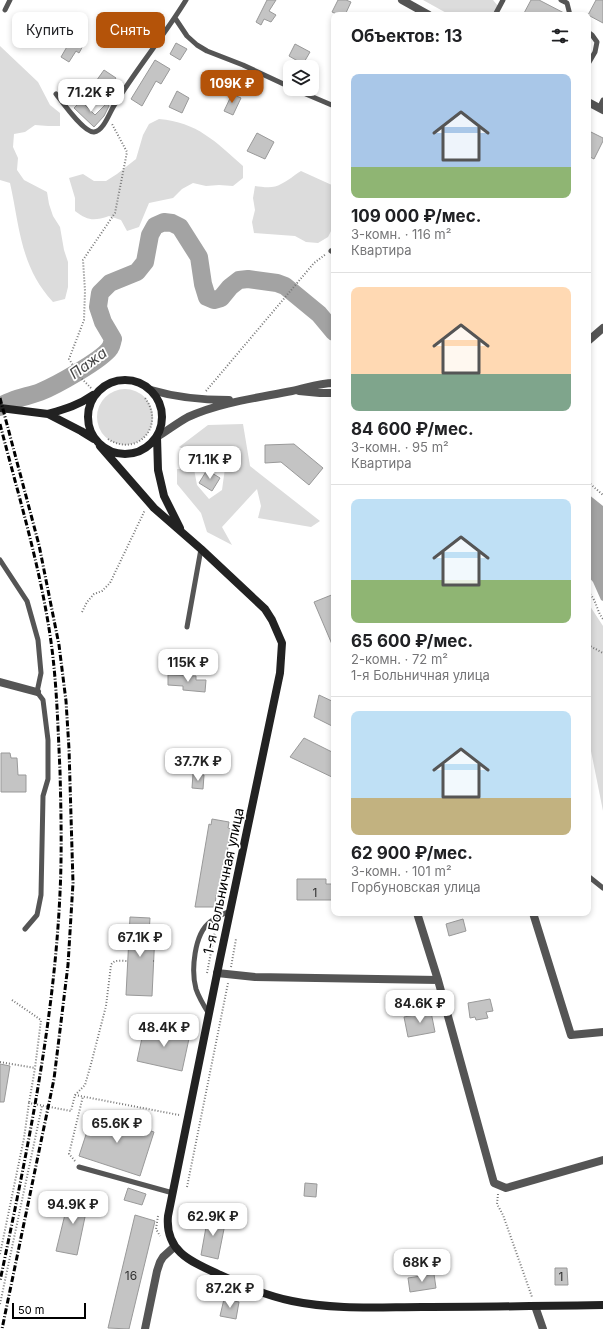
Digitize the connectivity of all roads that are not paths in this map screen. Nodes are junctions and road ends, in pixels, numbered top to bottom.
1 (10, 0) edge
2 (186, 0) edge
3 (402, 0) edge
4 (503, 0) edge
5 (561, 0) edge
6 (6, 10) dead end
7 (424, 12) edge
8 (497, 12) edge
9 (570, 12) edge
10 (175, 18) junction
11 (591, 34) edge
12 (591, 59) edge
13 (283, 84) edge
14 (56, 94) dead end
15 (310, 96) edge
16 (591, 103) edge
17 (331, 105) edge
18 (602, 106) edge
19 (603, 328) edge
20 (591, 338) edge
21 (331, 382) edge
22 (151, 390) junction
23 (294, 390) junction
24 (96, 393) junction
25 (331, 393) edge
26 (238, 400) junction
27 (0, 408) edge
28 (48, 414) junction
29 (157, 437) junction
30 (98, 443) junction
31 (182, 532) junction
32 (201, 549) junction
33 (0, 560) edge
34 (187, 627) dead end
35 (0, 682) edge
36 (36, 692) junction
37 (591, 878) edge
38 (603, 888) edge
39 (230, 911) junction
40 (418, 916) edge
41 (534, 916) edge
42 (25, 929) dead end
43 (217, 973) junction
44 (438, 980) junction
45 (208, 1014) junction
46 (603, 1032) edge
47 (603, 1160) edge
48 (79, 1167) road end
49 (173, 1193) junction
50 (174, 1247) junction
51 (535, 1306) junction
52 (603, 1306) edge
53 (145, 1329) edge
54 (543, 1329) edge

1 - 6 lane
2 - 10 lane
3 - 7 street
4 - 8 lane
5 - 9 lane
10 - 13 lane
10 - 14 lane
11 - 12 lane
15 - 17 lane
16 - 18 street
19 - 20 street
21 - 23 street
22 - 24 main road
22 - 26 street
22 - 29 main road
23 - 25 street
23 - 26 street
24 - 28 main road
24 - 30 main road
26 - 29 street
27 - 28 main road
28 - 30 main road
29 - 30 main road
29 - 31 main road
30 - 31 main road, 1-я Больничная улица
31 - 32 main road, 1-я Больничная улица
32 - 34 lane
32 - 39 main road, 1-я Больничная улица
33 - 36 lane
35 - 36 street
36 - 42 lane
37 - 38 lane
39 - 43 main road, 1-я Больничная улица
39 - 45 lane
40 - 44 street
41 - 46 street
43 - 44 street
43 - 45 main road, 1-я Больничная улица
44 - 47 street
45 - 49 main road, 1-я Больничная улица
48 - 49 lane
49 - 50 main road, 1-я Больничная улица
50 - 51 main road
50 - 53 street
51 - 52 main road
51 - 54 street

